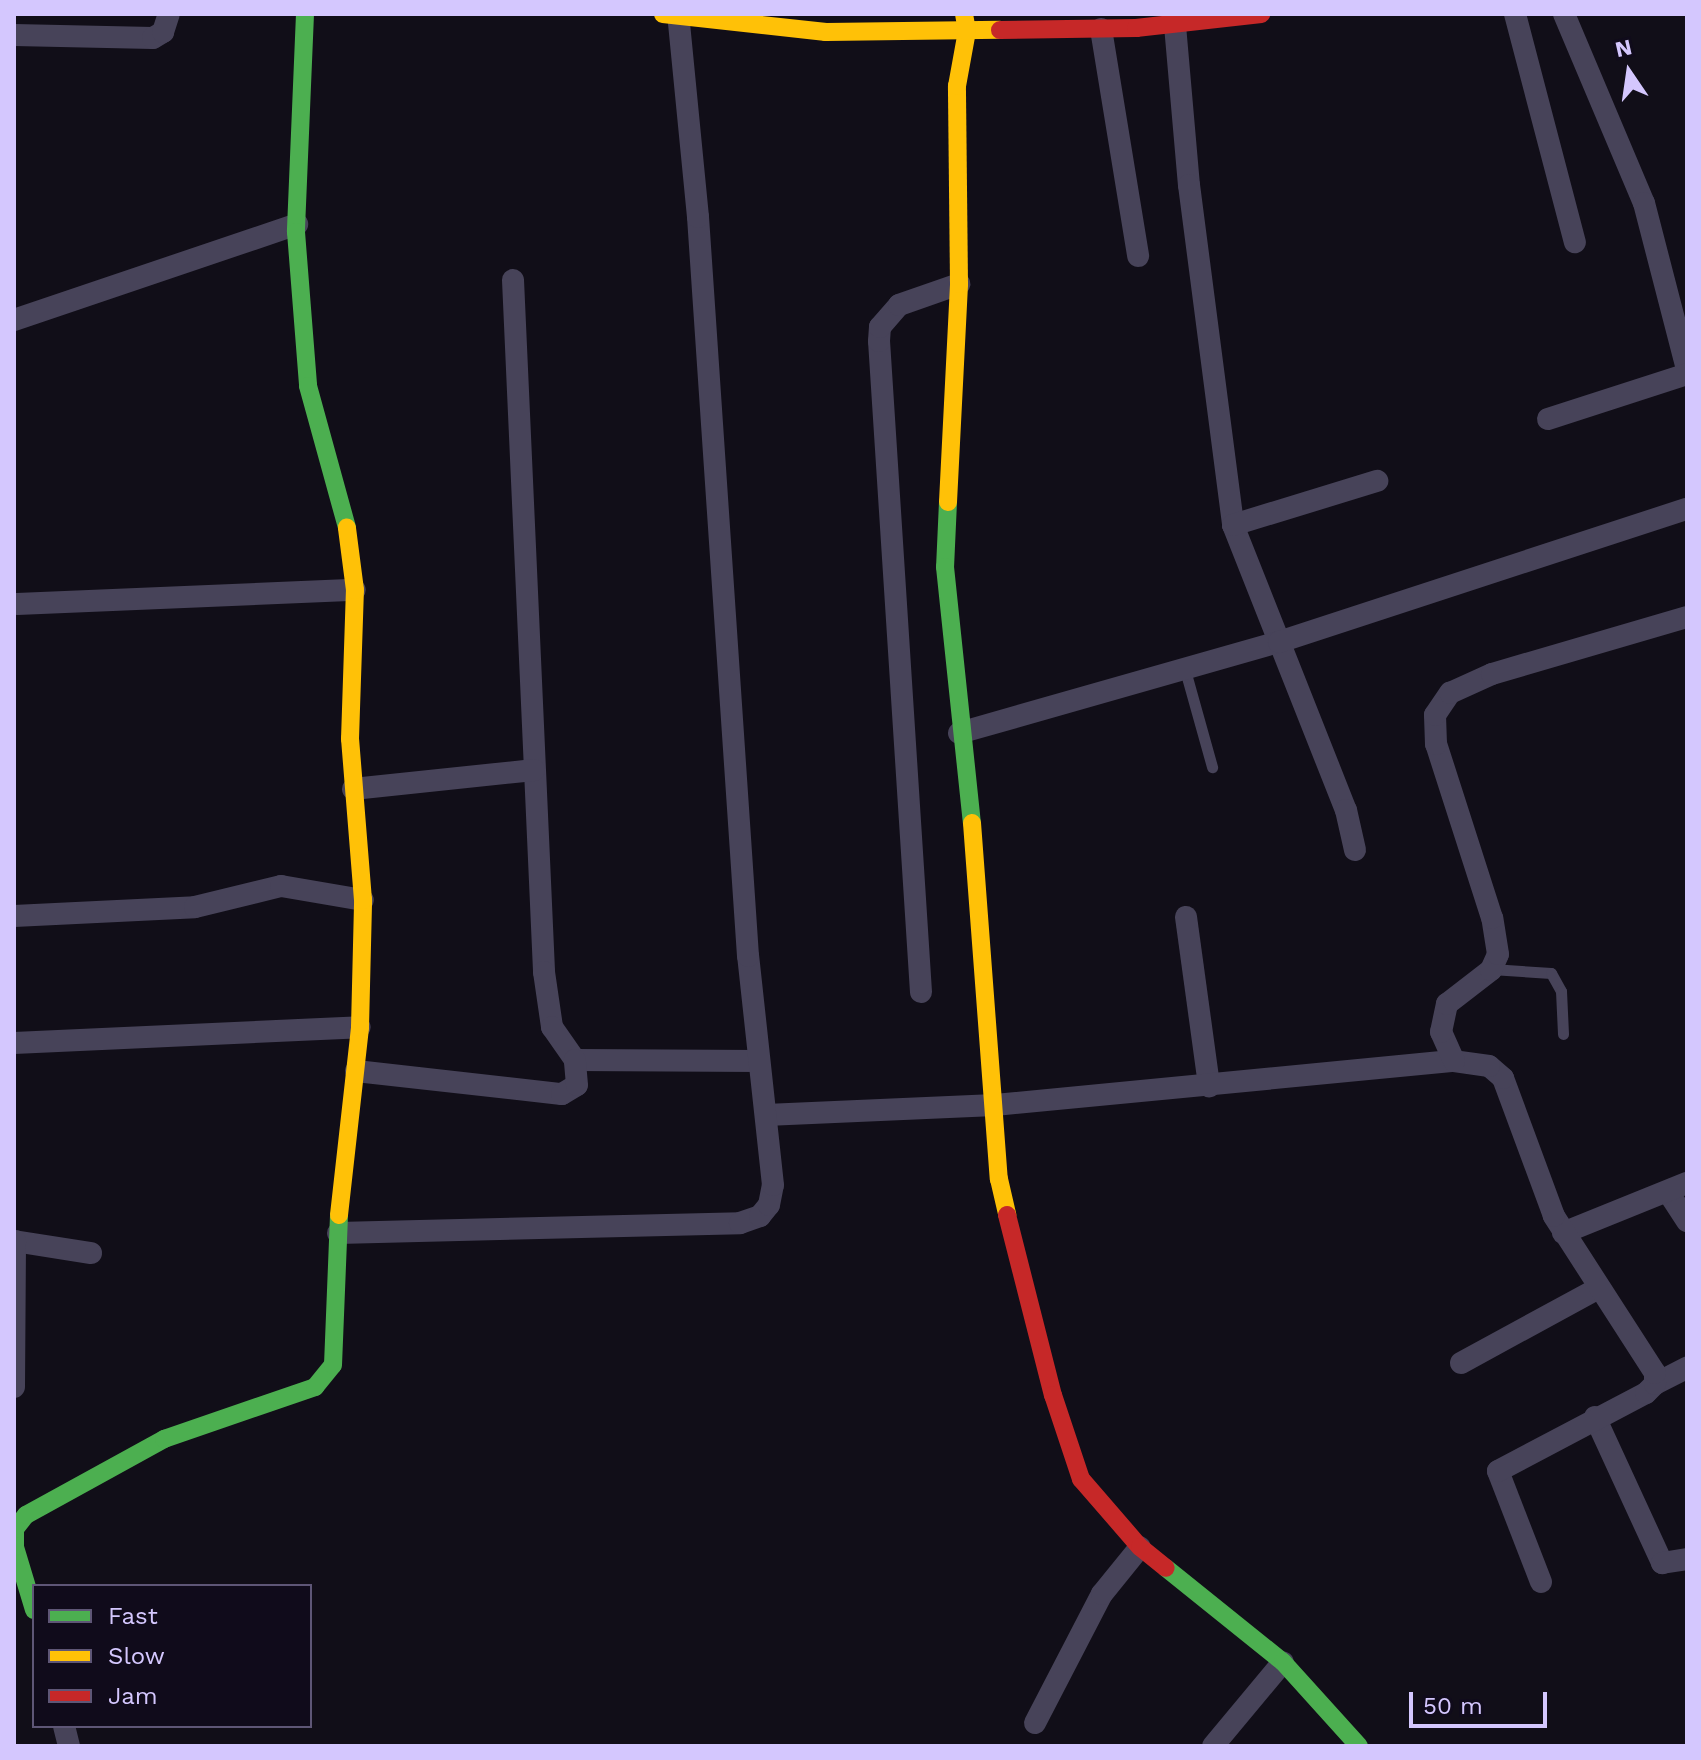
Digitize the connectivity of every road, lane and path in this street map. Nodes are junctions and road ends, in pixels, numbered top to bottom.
1 (169, 14) edge
2 (305, 14) edge
3 (1261, 14) edge
4 (1515, 14) edge
5 (1564, 14) edge
6 (673, 15) edge
7 (1175, 20) edge
8 (966, 22) edge
9 (879, 23) edge
10 (1101, 29) junction
11 (14, 35) edge
12 (297, 224) junction
13 (1575, 242) dead end
14 (1138, 256) dead end
15 (513, 280) dead end
16 (959, 284) junction
17 (14, 320) edge
18 (1687, 371) edge
19 (1548, 419) dead end
20 (1377, 481) dead end
21 (1687, 509) edge
22 (1233, 525) junction
23 (355, 590) junction
24 (17, 604) dead end
25 (1687, 617) edge
26 (1279, 642) junction
27 (1185, 670) junction
28 (959, 733) junction
29 (1212, 767) dead end
30 (534, 770) junction
31 (353, 789) junction
32 (1355, 850) dead end
33 (363, 900) junction
34 (14, 916) edge
35 (1186, 917) dead end
36 (1491, 969) junction
37 (921, 992) dead end
38 (360, 1027) junction
39 (1563, 1034) dead end
40 (14, 1043) edge
41 (575, 1060) junction
42 (759, 1061) junction
43 (1454, 1061) junction
44 (356, 1071) junction
45 (1209, 1086) junction
46 (995, 1105) junction
47 (766, 1115) junction
48 (1678, 1188) edge
49 (1687, 1221) edge
50 (338, 1233) junction
51 (1563, 1233) junction
52 (14, 1241) edge
53 (91, 1253) dead end
54 (1597, 1289) junction
55 (1461, 1363) dead end
56 (1687, 1368) edge
57 (1655, 1384) junction
58 (14, 1387) edge
59 (1595, 1417) junction
60 (15, 1526) edge
61 (1140, 1547) junction
62 (1687, 1559) edge
63 (1541, 1582) dead end
64 (32, 1604) edge
65 (1283, 1662) junction
66 (1035, 1723) dead end
67 (1213, 1746) edge
68 (1359, 1746) edge

1 - 11 street
2 - 12 street
3 - 7 street
4 - 13 street
5 - 18 street
6 - 9 street
6 - 42 street
7 - 10 street
7 - 22 street
8 - 9 street
8 - 10 street
8 - 16 street
10 - 14 street
12 - 17 street
12 - 23 street
15 - 30 street
16 - 28 street
16 - 37 street
18 - 19 street
20 - 22 street
21 - 26 street
22 - 26 street
23 - 24 street
23 - 31 street
25 - 36 street
26 - 27 street
26 - 32 street
27 - 28 street
27 - 29 lane
28 - 46 street
30 - 31 street
30 - 41 street
31 - 33 street
33 - 34 street
33 - 38 street
35 - 45 street
36 - 39 lane
36 - 43 street
38 - 40 street
38 - 44 street
41 - 42 street
41 - 44 street
42 - 47 street
43 - 45 street
43 - 51 street
44 - 50 street
45 - 46 street
46 - 47 street
46 - 61 street
47 - 50 street
48 - 49 street
48 - 51 street
50 - 60 street
51 - 54 street
52 - 53 street
52 - 58 street
54 - 55 street
54 - 57 street
56 - 57 street
57 - 59 street
59 - 62 street
59 - 63 street
60 - 64 street
61 - 65 street
61 - 66 street
65 - 67 street
65 - 68 street

